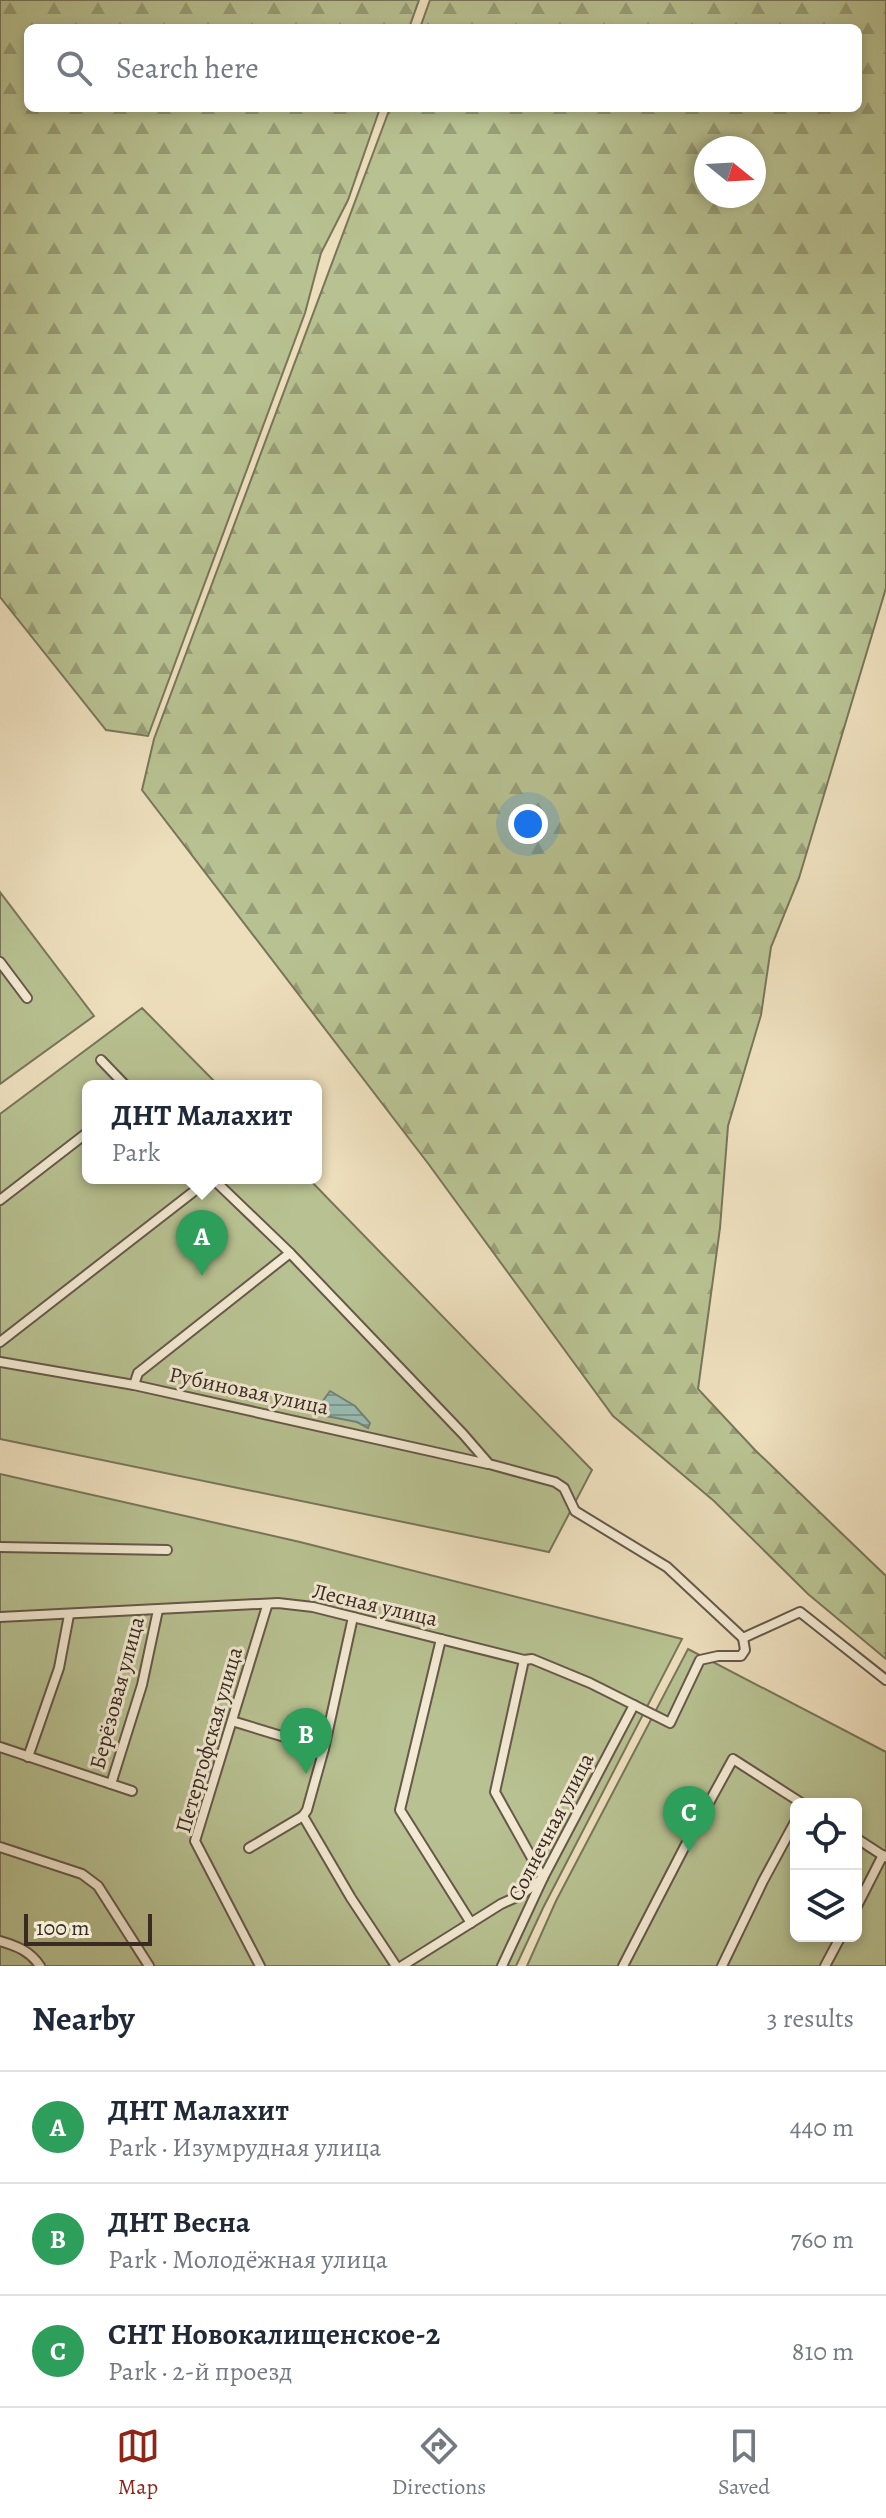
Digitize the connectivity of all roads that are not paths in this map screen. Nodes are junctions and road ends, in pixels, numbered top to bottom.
1 (2, 968) edge
2 (27, 998) dead end
3 (101, 1060) dead end
4 (120, 1080) edge
5 (82, 1137) edge
6 (204, 1184) edge
7 (218, 1184) edge
8 (0, 1200) edge
9 (290, 1253) junction
10 (0, 1342) edge
11 (0, 1362) edge
12 (134, 1385) junction
13 (489, 1464) junction
14 (0, 1547) edge
15 (167, 1550) dead end
16 (267, 1606) junction
17 (158, 1610) junction
18 (69, 1615) junction
19 (0, 1617) edge
20 (353, 1617) junction
21 (743, 1638) junction
22 (441, 1639) junction
23 (524, 1660) junction
24 (886, 1680) edge
25 (634, 1705) junction
26 (232, 1721) junction
27 (0, 1747) edge
28 (324, 1749) junction
29 (28, 1757) junction
30 (111, 1784) junction
31 (132, 1791) dead end
32 (794, 1798) edge
33 (303, 1816) junction
34 (790, 1831) edge
35 (862, 1842) edge
36 (0, 1847) edge
37 (249, 1848) dead end
38 (884, 1856) edge
39 (543, 1878) junction
40 (862, 1897) edge
41 (471, 1923) junction
42 (0, 1941) edge
43 (838, 1942) edge
44 (40, 1966) edge
45 (149, 1966) edge
46 (260, 1966) edge
47 (399, 1966) edge
48 (502, 1966) edge
49 (623, 1966) edge
50 (722, 1966) edge
51 (825, 1966) edge

1 - 2 street
3 - 4 street
5 - 8 street
6 - 10 street
7 - 9 street
9 - 12 street
9 - 13 street
11 - 12 street, Рубиновая улица
12 - 13 street, Рубиновая улица
13 - 21 street, Рубиновая улица
14 - 15 street
16 - 17 street, Лесная улица
16 - 20 street, Лесная улица
16 - 26 street, Петергофская улица
17 - 18 street, Лесная улица
17 - 30 street, Берёзовая улица
18 - 19 street, Лесная улица
18 - 29 street
20 - 22 street, Лесная улица
20 - 28 street
21 - 24 street
21 - 25 street, Лесная улица
22 - 23 street, Лесная улица
22 - 41 street
23 - 25 street, Лесная улица
23 - 39 street
25 - 39 street, Солнечная улица
26 - 28 street
26 - 46 street, Петергофская улица
27 - 29 street
28 - 33 street
29 - 30 street
30 - 31 street
32 - 49 street
33 - 37 street
33 - 47 street
34 - 50 street
35 - 38 street
36 - 45 street
38 - 40 street
39 - 41 street
39 - 48 street, Солнечная улица
41 - 47 street
42 - 44 street
43 - 51 street

